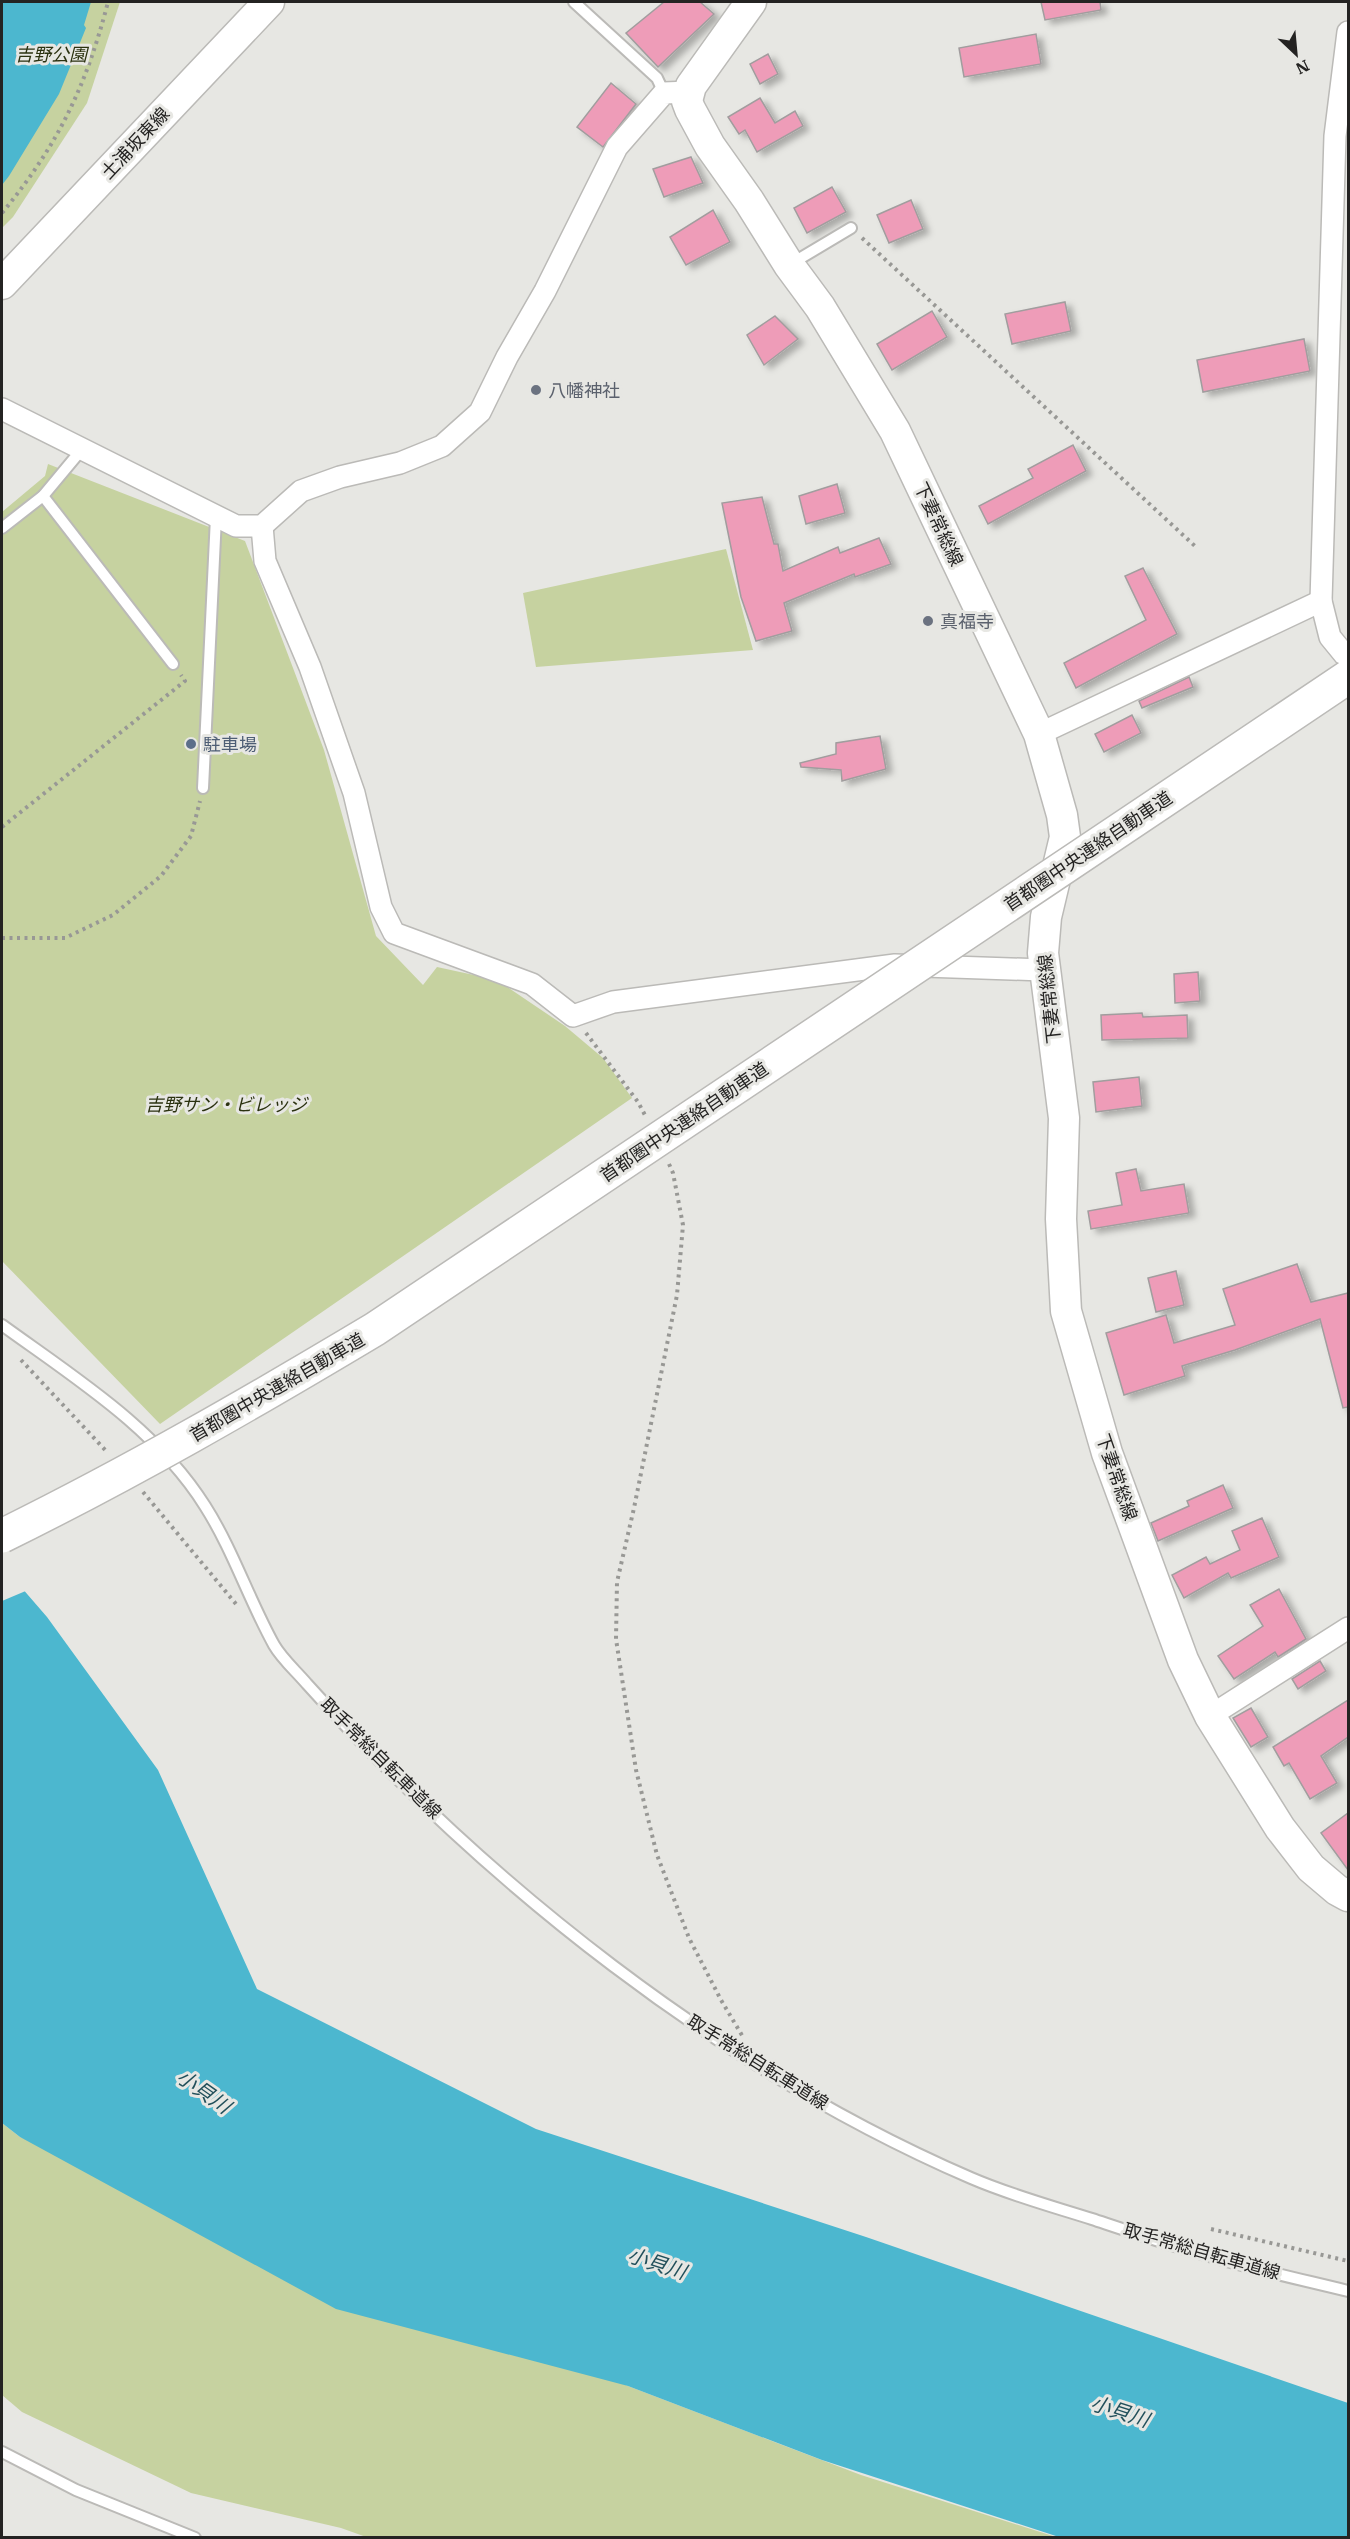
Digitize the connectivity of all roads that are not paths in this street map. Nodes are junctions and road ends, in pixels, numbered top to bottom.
1 (269, 2) edge
2 (574, 2) edge
3 (751, 2) edge
4 (1348, 32) edge
5 (676, 93) junction
6 (851, 228) road end
7 (789, 265) junction
8 (2, 284) edge
9 (2, 409) edge
10 (83, 448) junction
11 (43, 496) junction
12 (216, 516) junction
13 (262, 526) junction
14 (2, 528) edge
15 (1321, 601) junction
16 (1348, 659) edge
17 (172, 664) road end
18 (1348, 677) edge
19 (1039, 734) junction
20 (203, 788) road end
21 (1043, 970) junction
22 (2, 1325) edge
23 (2, 1536) edge
24 (1347, 1632) edge
25 (1210, 1716) junction
26 (1348, 1896) edge
27 (1348, 2291) edge
28 (2, 2452) edge
29 (195, 2538) edge

1 - 8 main road, 土浦坂東線
2 - 5 lane
3 - 5 main road
4 - 15 street
5 - 7 main road, 下妻常総線
5 - 13 street
6 - 7 lane
7 - 19 main road, 下妻常総線
9 - 10 street
10 - 11 lane
10 - 12 street
11 - 14 lane
11 - 17 lane
12 - 13 street
12 - 20 lane
13 - 21 street
15 - 16 street
15 - 19 street
18 - 23 highway, 首都圏中央連絡自動車道, bridge
19 - 21 main road, 下妻常総線
21 - 25 main road, 下妻常総線
22 - 27 lane, 取手常総自転車道線
24 - 25 street
25 - 26 main road, 下妻常総線
28 - 29 lane

